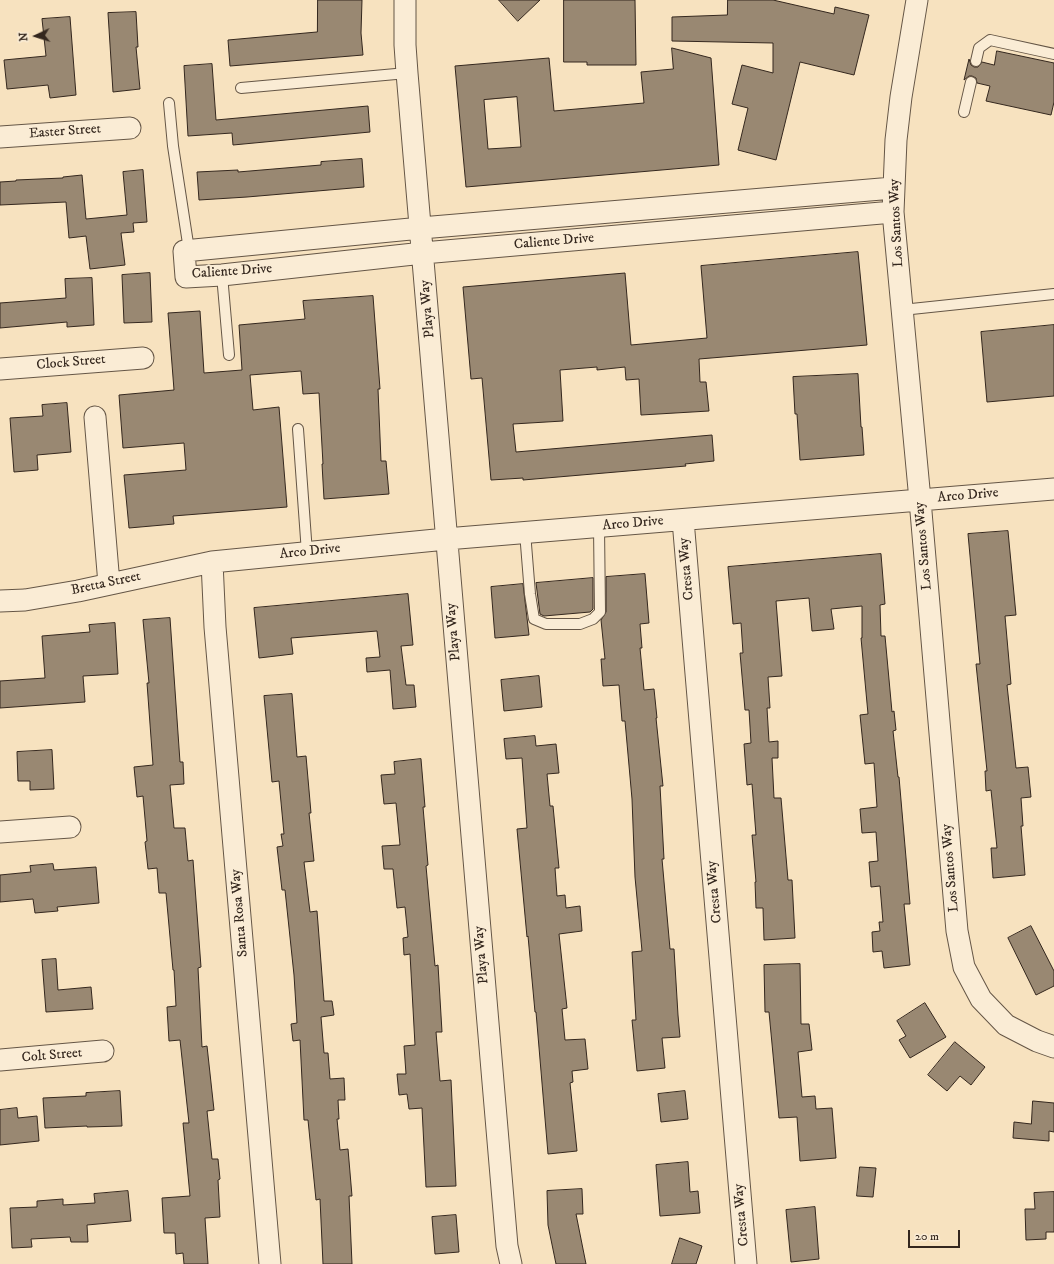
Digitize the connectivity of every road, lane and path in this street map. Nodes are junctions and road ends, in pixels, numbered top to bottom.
1 (405, 0) edge
2 (917, 0) edge
3 (1054, 54) edge
4 (976, 61) dead end
5 (407, 73) junction
6 (971, 82) dead end
7 (241, 88) dead end
8 (169, 103) dead end
9 (964, 112) dead end
10 (130, 128) dead end
11 (0, 137) edge
12 (893, 188) junction
13 (723, 202) junction
14 (893, 212) junction
15 (725, 226) junction
16 (421, 228) junction
17 (189, 250) junction
18 (423, 253) junction
19 (222, 275) junction
20 (1054, 294) edge
21 (902, 310) junction
22 (229, 354) dead end
23 (143, 358) dead end
24 (0, 369) edge
25 (95, 416) dead end
26 (298, 429) dead end
27 (1054, 488) edge
28 (920, 500) junction
29 (683, 520) junction
30 (599, 527) junction
31 (525, 532) junction
32 (446, 539) junction
33 (307, 553) junction
34 (212, 562) junction
35 (109, 584) junction
36 (0, 601) edge
37 (70, 827) dead end
38 (0, 832) edge
39 (1054, 1047) edge
40 (103, 1051) dead end
41 (0, 1060) edge
42 (270, 1264) edge
43 (511, 1264) edge
44 (746, 1264) edge

1 - 5 street, Playa Way
2 - 12 street, Los Santos Way
3 - 4 lane
5 - 7 lane
5 - 16 street, Playa Way
6 - 9 lane
8 - 17 lane
10 - 11 street, Easter Street
12 - 13 street, Caliente Drive
12 - 14 street, Los Santos Way
13 - 15 street
13 - 16 street, Caliente Drive
14 - 15 street, Caliente Drive
14 - 21 street, Los Santos Way
15 - 18 street, Caliente Drive
16 - 17 street, Caliente Drive
16 - 18 street, Playa Way
17 - 19 street, Caliente Drive
18 - 19 street, Caliente Drive
18 - 32 street, Playa Way
19 - 22 lane
20 - 21 lane
21 - 28 street, Los Santos Way
23 - 24 street, Clock Street
25 - 35 street
26 - 33 lane
27 - 28 street, Arco Drive
28 - 29 street, Arco Drive
28 - 39 street, Los Santos Way
29 - 30 street, Arco Drive
29 - 44 street, Cresta Way
30 - 31 street, Arco Drive
30 - 31 lane
31 - 32 street, Arco Drive
32 - 33 street, Arco Drive
32 - 43 street, Playa Way
33 - 34 street, Arco Drive
34 - 35 street, Bretta Street
34 - 42 street, Santa Rosa Way
35 - 36 street, Bretta Street
37 - 38 street
40 - 41 street, Colt Street

